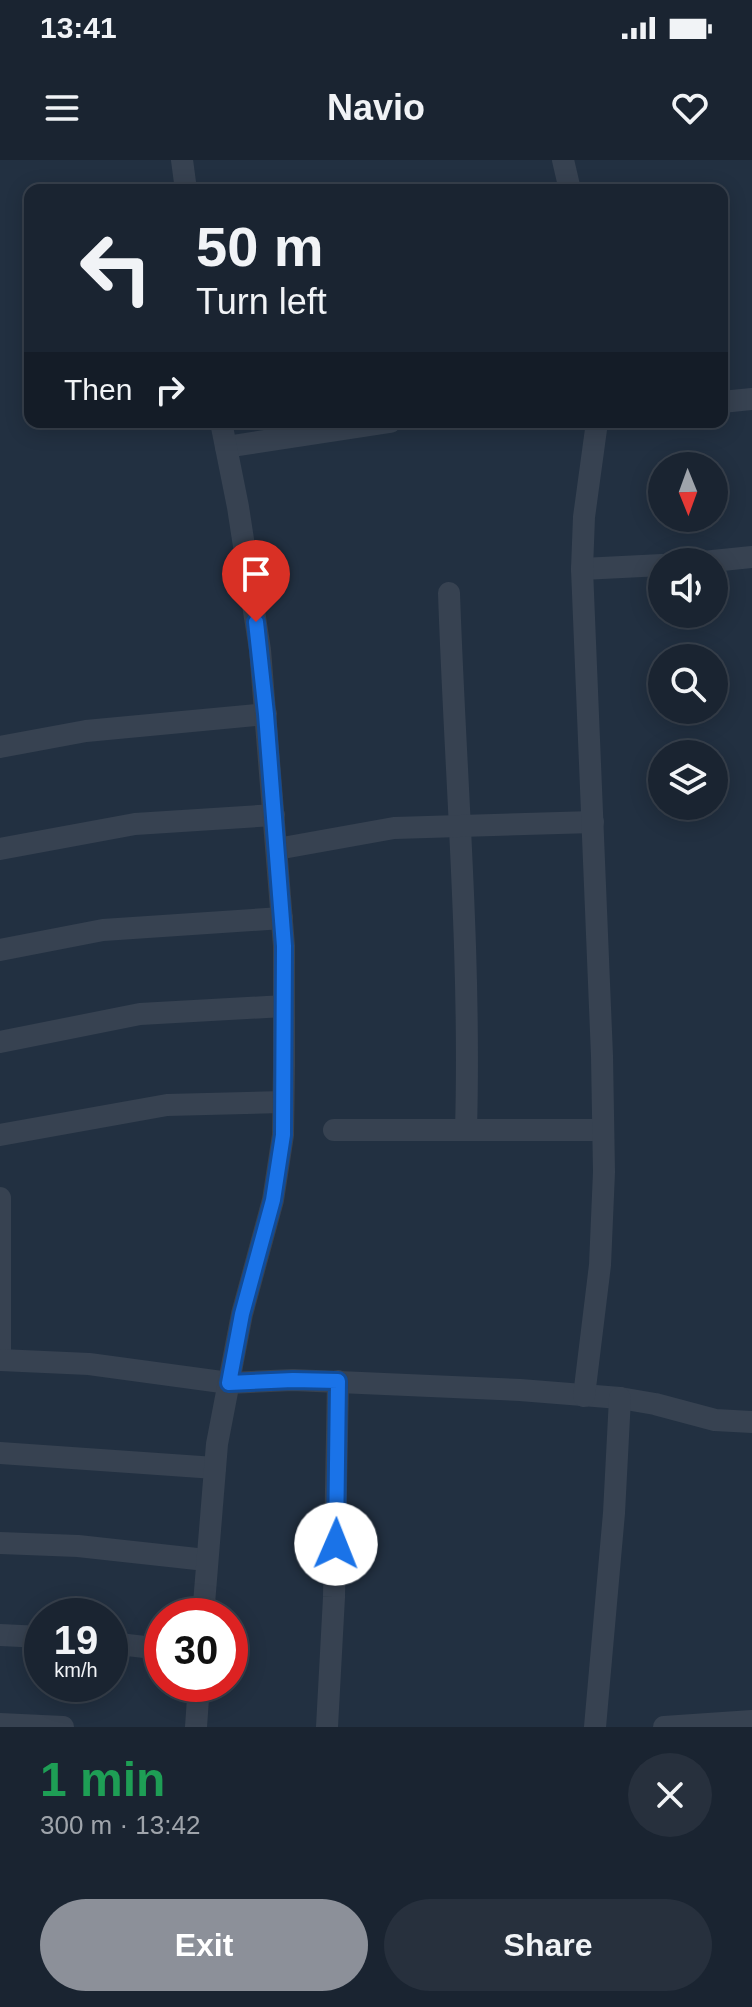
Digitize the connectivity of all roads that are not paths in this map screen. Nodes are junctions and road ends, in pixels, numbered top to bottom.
1 (182, 160) edge
2 (563, 160) edge
3 (185, 184) edge
4 (569, 184) edge
5 (752, 399) edge
6 (728, 401) edge
7 (222, 428) edge
8 (351, 428) edge
9 (596, 428) edge
10 (226, 447) junction
11 (752, 557) edge
12 (728, 559) edge
13 (648, 566) edge
14 (582, 569) junction
15 (449, 593) dead end
16 (266, 714) junction
17 (0, 747) edge
18 (274, 815) junction
19 (593, 822) junction
20 (459, 826) junction
21 (0, 849) edge
22 (277, 849) junction
23 (282, 918) junction
24 (0, 950) edge
25 (284, 1006) junction
26 (0, 1042) edge
27 (283, 1102) junction
28 (334, 1130) dead end
29 (466, 1130) junction
30 (603, 1130) junction
31 (0, 1135) edge
32 (0, 1198) edge
33 (0, 1360) edge
34 (338, 1381) junction
35 (229, 1383) junction
36 (584, 1396) junction
37 (620, 1398) junction
38 (752, 1422) edge
39 (0, 1453) edge
40 (215, 1468) junction
41 (0, 1543) edge
42 (206, 1560) junction
43 (204, 1598) edge
44 (0, 1635) edge
45 (24, 1636) edge
46 (198, 1702) edge
47 (752, 1721) edge
48 (0, 1724) edge
49 (697, 1726) edge
50 (63, 1727) edge
51 (196, 1727) edge
52 (327, 1727) edge
53 (595, 1727) edge
54 (664, 1727) edge

1 - 3 street
2 - 4 street
5 - 6 street
7 - 10 street
8 - 10 street
9 - 14 street
10 - 16 street
11 - 12 street
13 - 14 street
14 - 19 street
15 - 20 street
16 - 17 street
16 - 18 street
18 - 21 street
18 - 22 street
19 - 20 street
19 - 30 street
20 - 22 street
20 - 29 street
22 - 23 street
23 - 24 street
23 - 25 street
25 - 26 street
25 - 27 street
27 - 31 street
27 - 35 street
28 - 29 street
29 - 30 street
30 - 36 street
32 - 33 street
33 - 35 street
34 - 35 street
34 - 36 street
34 - 52 street
35 - 40 street
36 - 37 street
37 - 38 street
37 - 53 street
39 - 40 street
40 - 42 street
41 - 42 street
42 - 43 street
44 - 45 street
46 - 51 street
47 - 49 street
48 - 50 street
49 - 54 street

